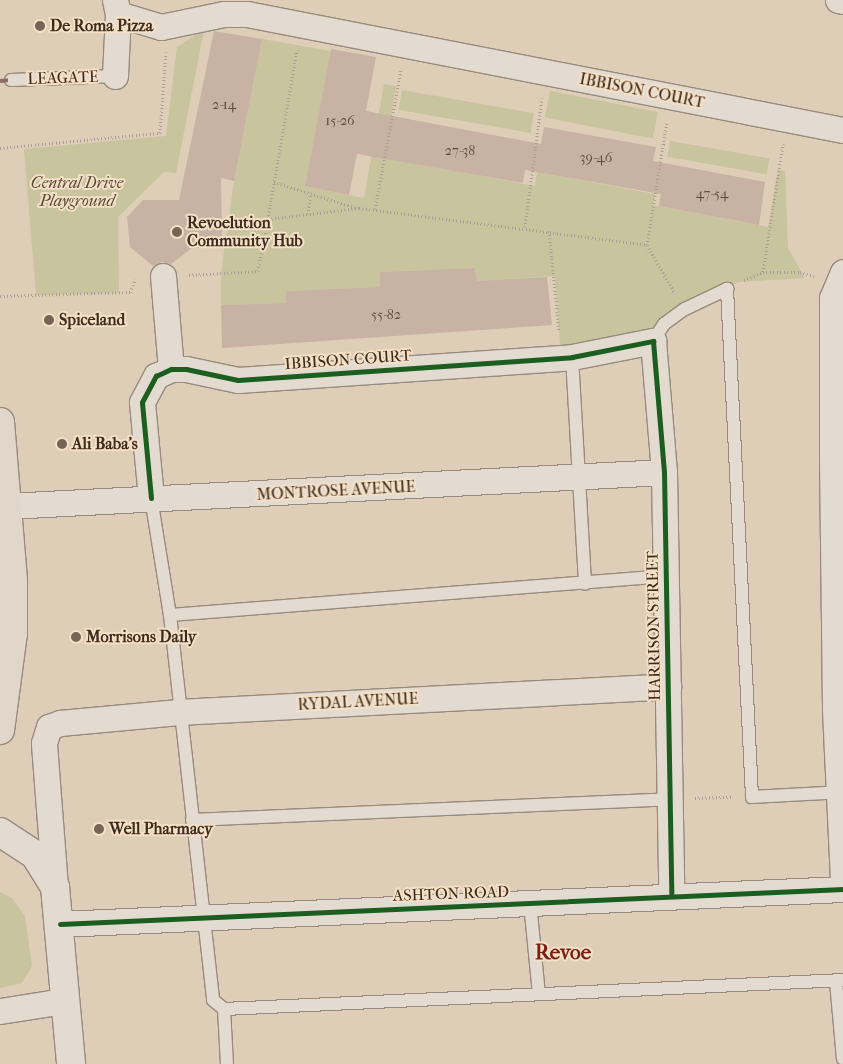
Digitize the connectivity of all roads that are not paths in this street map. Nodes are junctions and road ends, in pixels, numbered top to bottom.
1 (838, 0) edge
2 (843, 1) edge
3 (116, 7) edge
4 (115, 76) joint
5 (11, 80) dead end
6 (843, 130) edge
7 (163, 276) road end
8 (839, 277) edge
9 (655, 349) junction
10 (566, 357) junction
11 (838, 362) edge
12 (170, 369) junction
13 (0, 422) edge
14 (838, 460) edge
15 (664, 472) junction
16 (576, 477) junction
17 (4, 492) edge
18 (151, 498) junction
19 (838, 542) edge
20 (666, 576) junction
21 (584, 584) junction
22 (170, 615) junction
23 (839, 643) edge
24 (668, 686) junction
25 (839, 710) edge
26 (178, 712) junction
27 (0, 730) edge
28 (841, 792) edge
29 (670, 799) junction
30 (192, 820) junction
31 (0, 832) edge
32 (843, 877) edge
33 (55, 887) junction
34 (843, 889) edge
35 (671, 894) junction
36 (530, 903) junction
37 (203, 915) junction
38 (60, 924) junction
39 (840, 980) edge
40 (539, 994) junction
41 (64, 1001) junction
42 (224, 1009) junction
43 (0, 1011) edge
44 (843, 1059) edge
45 (71, 1064) edge
46 (227, 1064) edge

1 - 2 street
3 - 4 street
3 - 6 street, IBBISON COURT
4 - 5 lane, LEAGATE
7 - 12 street
8 - 11 street
9 - 10 street, IBBISON COURT
9 - 15 street, HARRISON STREET
9 - 28 lane
10 - 12 street, IBBISON COURT
10 - 16 lane
11 - 14 street
12 - 18 street
13 - 17 main road
14 - 19 street
15 - 16 street, MONTROSE AVENUE
15 - 20 street, HARRISON STREET
16 - 18 street, MONTROSE AVENUE
16 - 21 lane
17 - 18 street, MONTROSE AVENUE
17 - 27 main road
18 - 22 lane
19 - 23 street
20 - 21 lane
20 - 24 street, HARRISON STREET
21 - 22 lane
22 - 26 lane
23 - 25 street
24 - 26 street, RYDAL AVENUE
24 - 29 street, HARRISON STREET
25 - 28 street
26 - 30 lane
26 - 33 street, RYDAL AVENUE
28 - 32 street
29 - 30 lane
29 - 35 street, HARRISON STREET
30 - 37 lane
31 - 33 main road
33 - 38 main road
34 - 35 street, ASHTON ROAD
35 - 36 street, ASHTON ROAD
36 - 37 street, ASHTON ROAD
36 - 40 lane
37 - 38 street, ASHTON ROAD
37 - 42 lane
38 - 41 main road
39 - 40 lane
39 - 44 lane
40 - 42 lane
41 - 43 street
41 - 45 main road
42 - 46 lane

